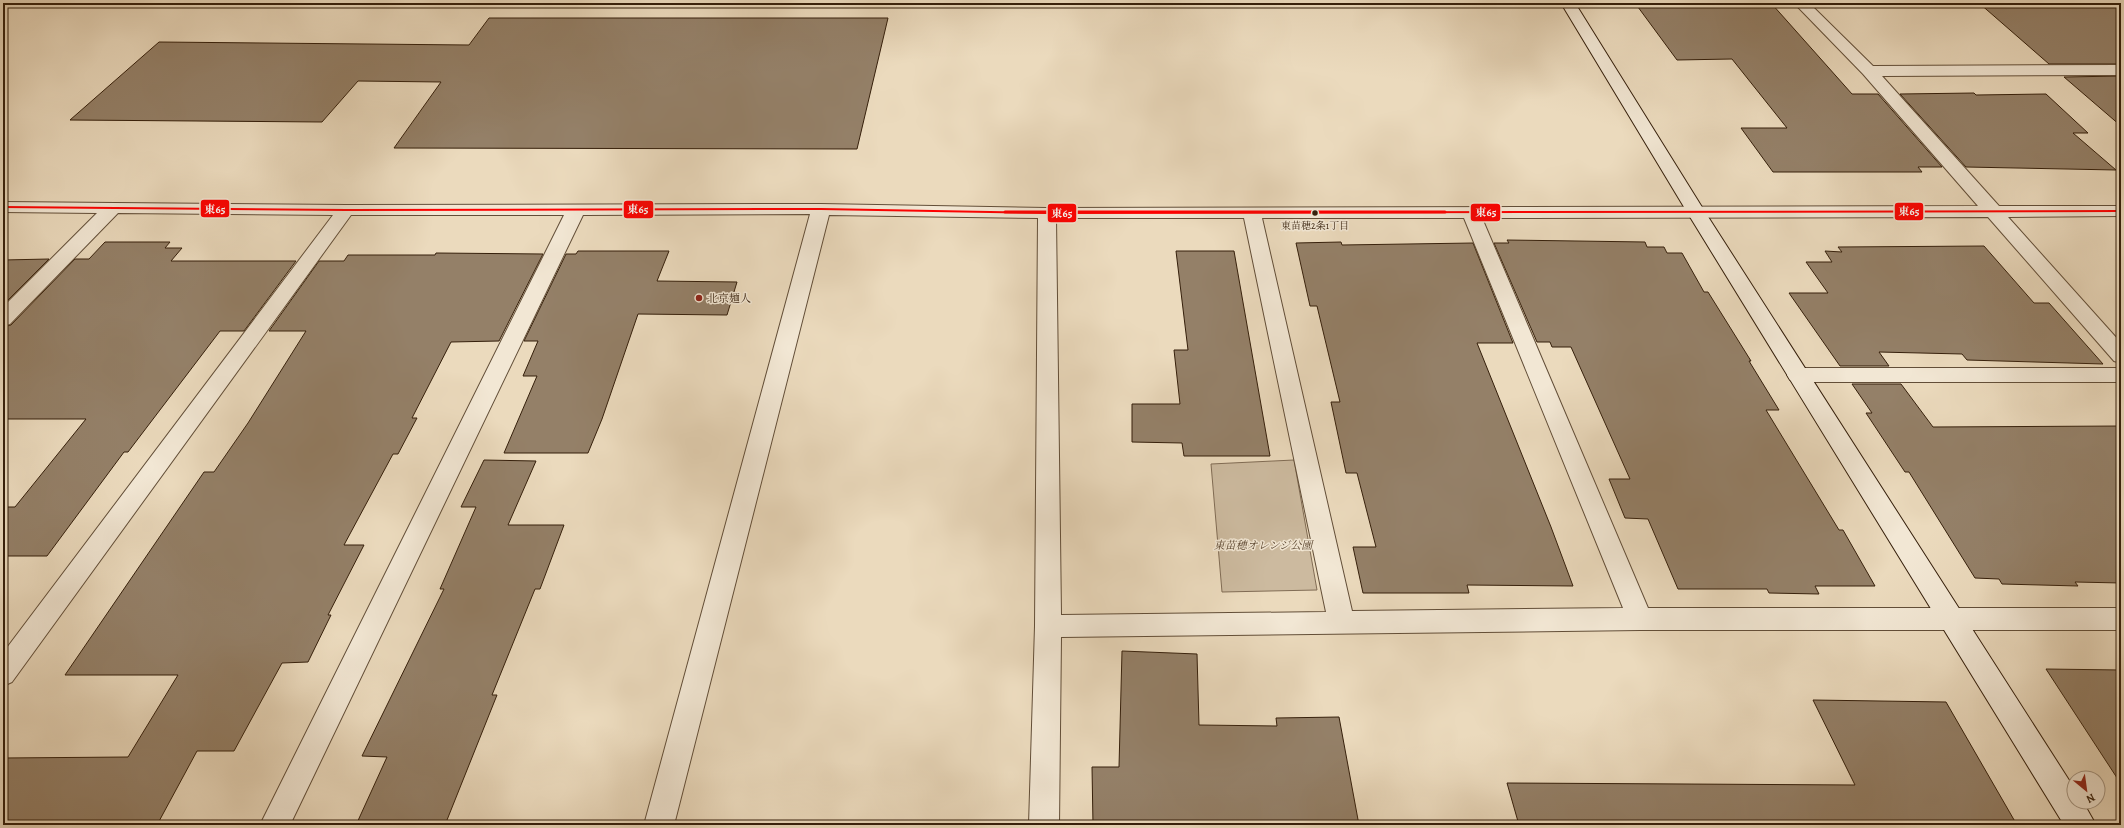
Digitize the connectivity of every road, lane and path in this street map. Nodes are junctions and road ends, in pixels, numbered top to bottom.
1 (1568, 3) edge
2 (1801, 3) edge
3 (1869, 70) junction
4 (2121, 70) edge
5 (3, 207) edge
6 (112, 208) junction
7 (821, 209) junction
8 (346, 210) junction
9 (576, 210) junction
10 (1992, 211) junction
11 (2121, 211) edge
12 (1471, 212) junction
13 (1696, 212) junction
14 (1047, 213) junction
15 (1252, 213) junction
16 (3, 319) edge
17 (2121, 356) edge
18 (1798, 375) junction
19 (2121, 375) edge
20 (1640, 619) junction
21 (2121, 619) edge
22 (1952, 620) junction
23 (1341, 622) junction
24 (1048, 626) junction
25 (3, 674) edge
26 (275, 825) edge
27 (660, 825) edge
28 (1044, 825) edge
29 (2081, 825) edge

1 - 13 street
2 - 3 street
3 - 4 street
3 - 10 street
5 - 6 street
6 - 8 street
6 - 16 street
7 - 9 street
7 - 14 street
7 - 27 street
8 - 9 street
8 - 25 street
9 - 26 street
10 - 11 street
10 - 13 street
10 - 17 street
12 - 13 street
12 - 15 street
12 - 20 street
13 - 18 street
14 - 15 street
14 - 24 street
15 - 23 street
18 - 19 street
18 - 22 street
20 - 22 street
20 - 23 street
21 - 22 street
22 - 29 street
23 - 24 street
24 - 28 street

